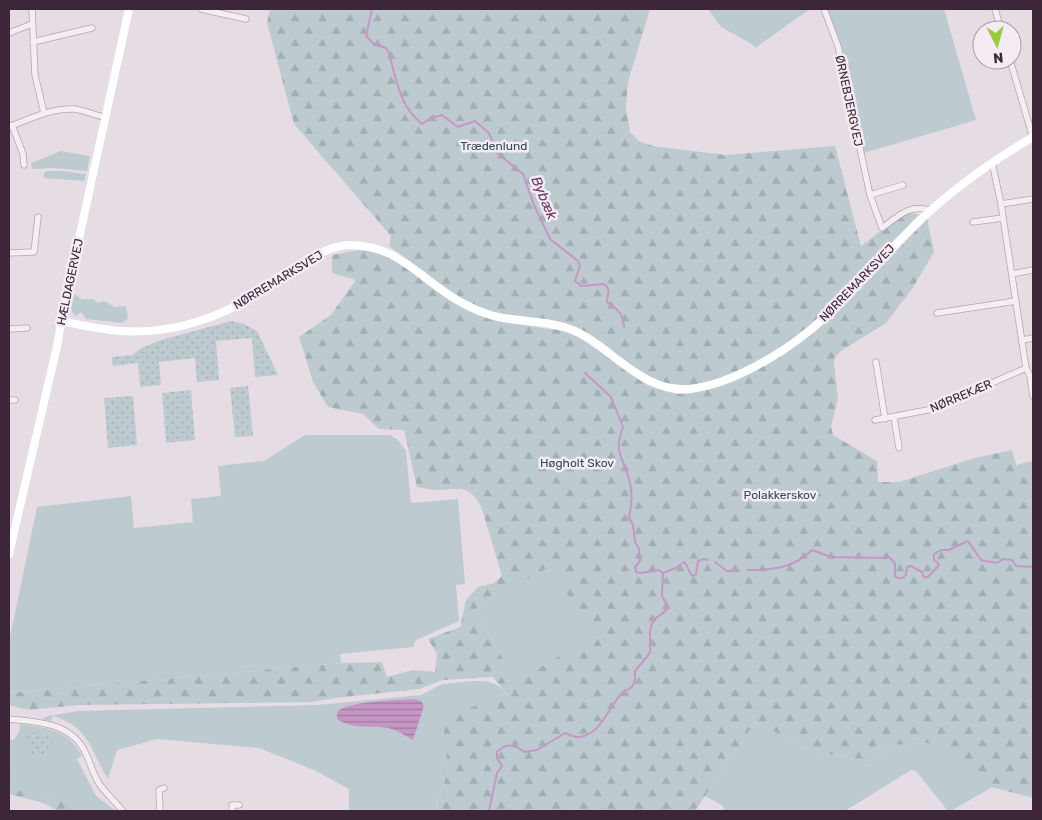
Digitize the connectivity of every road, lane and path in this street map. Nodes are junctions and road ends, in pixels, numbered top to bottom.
1 (32, 9) edge
2 (129, 9) edge
3 (201, 9) edge
4 (824, 9) edge
5 (246, 19) dead end
6 (32, 24) junction
7 (92, 28) dead end
8 (9, 33) edge
9 (33, 42) junction
10 (1013, 70) edge
11 (44, 113) junction
12 (104, 117) junction
13 (11, 126) edge
14 (1033, 138) edge
15 (992, 162) junction
16 (24, 165) dead end
17 (903, 185) dead end
18 (870, 195) junction
19 (1033, 199) edge
20 (1001, 204) junction
21 (930, 210) junction
22 (38, 217) dead end
23 (1003, 218) junction
24 (973, 222) dead end
25 (9, 253) edge
26 (1033, 270) edge
27 (1012, 274) junction
28 (1016, 301) junction
29 (937, 314) dead end
30 (61, 321) junction
31 (27, 328) dead end
32 (9, 329) edge
33 (1033, 338) edge
34 (1022, 340) junction
35 (876, 362) dead end
36 (1026, 368) junction
37 (1033, 396) edge
38 (894, 417) junction
39 (884, 419) junction
40 (875, 420) dead end
41 (899, 448) dead end
42 (13, 519) edge
43 (9, 554) edge
44 (9, 719) edge
45 (164, 788) dead end
46 (239, 805) dead end
47 (123, 811) edge
48 (160, 811) edge
49 (232, 811) edge

1 - 6 street
2 - 12 street, HÆLDAGERVEJ
3 - 5 street
4 - 18 street, ØRNEBJERGVEJ
6 - 8 street
6 - 9 street
7 - 9 street
9 - 11 street
10 - 14 street
11 - 12 street
11 - 13 street
12 - 30 street, HÆLDAGERVEJ
13 - 16 street
14 - 15 street, NØRREMARKSVEJ
15 - 20 street
15 - 21 street, NØRREMARKSVEJ
17 - 18 street
18 - 21 street, ØRNEBJERGVEJ
19 - 20 street
20 - 23 street
21 - 30 street, NØRREMARKSVEJ
22 - 25 street
23 - 24 street
23 - 27 street
26 - 27 street
27 - 28 street
28 - 29 street
28 - 34 street
30 - 42 street, HÆLDAGERVEJ
31 - 32 street
33 - 34 street
34 - 36 street
35 - 39 street
36 - 37 street
36 - 38 street, NØRREKÆR
38 - 39 street, NØRREKÆR
38 - 41 street
39 - 40 street, NØRREKÆR
42 - 43 street, HÆLDAGERVEJ
44 - 47 street
45 - 48 street
46 - 49 street

